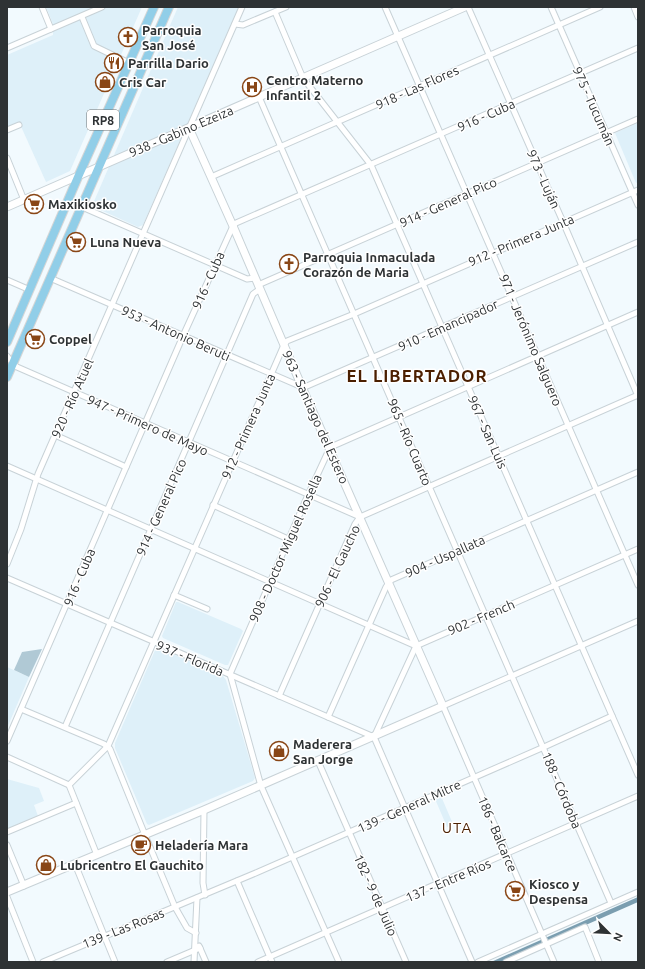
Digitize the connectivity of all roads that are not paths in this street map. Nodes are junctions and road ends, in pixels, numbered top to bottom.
1 (42, 7) edge
2 (154, 7) edge
3 (168, 7) edge
4 (242, 7) edge
5 (286, 7) edge
6 (385, 7) edge
7 (467, 7) edge
8 (551, 7) edge
9 (600, 7) edge
10 (634, 7) edge
11 (100, 8) edge
12 (275, 12) junction
13 (82, 16) junction
14 (638, 17) edge
15 (235, 24) junction
16 (559, 25) junction
17 (51, 29) junction
18 (398, 37) junction
19 (7, 48) edge
20 (638, 48) edge
21 (489, 55) junction
22 (129, 63) junction
23 (580, 73) junction
24 (303, 78) junction
25 (420, 86) junction
26 (260, 97) junction
27 (511, 104) junction
28 (638, 119) edge
29 (338, 122) junction
30 (18, 125) dead end
31 (189, 128) junction
32 (7, 130) edge
33 (605, 133) junction
34 (441, 134) junction
35 (281, 146) junction
36 (7, 158) edge
37 (537, 163) junction
38 (370, 165) junction
39 (99, 166) junction
40 (78, 177) junction
41 (212, 177) junction
42 (638, 190) edge
43 (632, 192) junction
44 (467, 193) junction
45 (302, 195) junction
46 (24, 200) junction
47 (638, 205) edge
48 (7, 207) edge
49 (82, 207) junction
50 (563, 222) junction
51 (397, 224) junction
52 (233, 226) junction
53 (143, 234) junction
54 (638, 242) edge
55 (493, 252) junction
56 (328, 254) junction
57 (214, 265) junction
58 (582, 266) junction
59 (50, 278) junction
60 (7, 280) edge
61 (423, 283) junction
62 (258, 284) junction
63 (30, 290) junction
64 (512, 297) junction
65 (112, 305) junction
66 (638, 312) edge
67 (354, 314) junction
68 (607, 326) junction
69 (443, 327) junction
70 (183, 336) junction
71 (7, 342) edge
72 (284, 344) junction
73 (227, 355) junction
74 (7, 356) edge
75 (537, 356) junction
76 (374, 358) junction
77 (13, 364) junction
78 (271, 374) junction
79 (7, 377) edge
80 (468, 386) junction
81 (302, 387) junction
82 (74, 392) junction
83 (638, 396) edge
84 (399, 417) junction
85 (145, 423) junction
86 (568, 426) junction
87 (55, 435) junction
88 (189, 443) junction
89 (330, 449) junction
90 (499, 456) junction
91 (232, 461) junction
92 (7, 466) edge
93 (126, 467) junction
94 (638, 472) edge
95 (36, 479) junction
96 (429, 486) junction
97 (596, 490) junction
98 (308, 495) junction
99 (213, 505) junction
100 (107, 511) junction
101 (360, 517) junction
102 (527, 520) junction
103 (150, 530) junction
104 (288, 539) junction
105 (194, 549) junction
106 (638, 549) edge
107 (457, 552) junction
108 (625, 555) junction
109 (7, 564) edge
110 (7, 578) edge
111 (270, 582) junction
112 (388, 583) junction
113 (638, 585) edge
114 (555, 586) junction
115 (174, 595) junction
116 (319, 603) junction
117 (67, 604) junction
118 (207, 609) dead end
119 (486, 615) junction
120 (638, 621) edge
121 (110, 623) junction
122 (368, 625) junction
123 (153, 642) junction
124 (416, 646) junction
125 (582, 646) junction
126 (230, 674) junction
127 (512, 676) junction
128 (279, 696) junction
129 (443, 706) junction
130 (21, 708) junction
131 (612, 716) junction
132 (328, 717) junction
133 (65, 727) junction
134 (374, 737) junction
135 (7, 741) edge
136 (544, 747) junction
137 (109, 748) junction
138 (7, 757) edge
139 (318, 761) junction
140 (638, 775) edge
141 (474, 777) junction
142 (69, 785) junction
143 (261, 786) junction
144 (638, 796) edge
145 (76, 803) junction
146 (405, 808) junction
147 (204, 810) junction
148 (577, 823) junction
149 (7, 832) edge
150 (349, 832) junction
151 (145, 835) junction
152 (7, 845) edge
153 (507, 854) junction
154 (97, 855) junction
155 (293, 857) junction
156 (75, 864) junction
157 (237, 881) junction
158 (438, 884) junction
159 (24, 886) junction
160 (7, 892) edge
161 (638, 892) edge
162 (204, 895) junction
163 (7, 897) edge
164 (198, 898) junction
165 (611, 903) junction
166 (176, 907) junction
167 (382, 908) junction
168 (196, 933) junction
169 (327, 933) junction
170 (542, 935) junction
171 (104, 936) junction
172 (546, 943) junction
173 (197, 949) junction
174 (271, 959) edge
175 (33, 962) edge
176 (42, 962) edge
177 (115, 962) edge
178 (167, 962) edge
179 (194, 962) edge
180 (206, 962) edge
181 (258, 962) edge
182 (339, 962) edge
183 (406, 962) edge
184 (472, 962) edge
185 (478, 962) edge
186 (506, 962) edge
187 (554, 962) edge
188 (599, 962) edge

1 - 17 street
2 - 22 main road, RP8
3 - 39 main road, RP8
4 - 15 street, 920 - Río Atuel
5 - 12 street
6 - 18 street, 971 - Jerónimo Salguero
7 - 18 street, 938 - Gabino Ezeiza
7 - 21 street, 973 - Luján
8 - 16 street, 975 - Tucumán
9 - 16 street, 918 - Las Flores
10 - 14 street
11 - 13 street
12 - 15 street
12 - 24 street, 967 - San Luis
13 - 17 street
13 - 22 street
15 - 31 street, 920 - Río Atuel
16 - 21 street, 918 - Las Flores
16 - 23 street, 975 - Tucumán
17 - 19 street
18 - 24 street, 938 - Gabino Ezeiza
18 - 25 street, 971 - Jerónimo Salguero
20 - 23 street, 916 - Cuba
21 - 25 street, 918 - Las Flores
21 - 27 street, 973 - Luján
22 - 40 main road, RP8
23 - 27 street, 916 - Cuba
23 - 33 street, 975 - Tucumán
24 - 26 street, 938 - Gabino Ezeiza
24 - 29 street, 967 - San Luis
25 - 29 street, 918 - Las Flores
25 - 34 street, 971 - Jerónimo Salguero
26 - 31 street, 938 - Gabino Ezeiza
26 - 35 street, 965 - Río Cuarto
27 - 34 street, 916 - Cuba
27 - 37 street, 973 - Luján
28 - 33 street, 914 - General Pico
29 - 35 street, 918 - Las Flores
29 - 38 street, 967 - San Luis
30 - 32 street
31 - 39 street, 938 - Gabino Ezeiza
31 - 41 street, 963 - Santiago del Estero
31 - 53 street, 920 - Río Atuel
33 - 37 street, 914 - General Pico
33 - 43 street, 975 - Tucumán
34 - 38 street, 916 - Cuba
34 - 44 street, 971 - Jerónimo Salguero
35 - 41 street, 918 - Las Flores
35 - 45 street, 965 - Río Cuarto
36 - 46 street
37 - 44 street, 914 - General Pico
37 - 50 street, 973 - Luján
38 - 45 street, 916 - Cuba
38 - 51 street, 967 - San Luis
39 - 40 street, 938 - Gabino Ezeiza
39 - 49 main road, RP8
40 - 46 street, 938 - Gabino Ezeiza
40 - 63 main road, RP8
41 - 52 street, 963 - Santiago del Estero
42 - 43 street, 912 - Primera Junta
43 - 47 street, 975 - Tucumán
43 - 50 street, 912 - Primera Junta
44 - 51 street, 914 - General Pico
44 - 55 street, 971 - Jerónimo Salguero
45 - 52 street, 916 - Cuba
45 - 56 street, 965 - Río Cuarto
46 - 48 street, 938 - Gabino Ezeiza
49 - 53 street
49 - 59 main road, RP8
50 - 55 street, 912 - Primera Junta
50 - 58 street, 973 - Luján
51 - 56 street, 914 - General Pico
51 - 61 street, 967 - San Luis
52 - 57 street, 916 - Cuba
52 - 62 street, 963 - Santiago del Estero
53 - 57 street
53 - 65 street, 920 - Río Atuel
54 - 58 street, 910 - Emancipador
55 - 61 street, 912 - Primera Junta
55 - 64 street, 971 - Jerónimo Salguero
56 - 62 street, 914 - General Pico
56 - 67 street, 965 - Río Cuarto
57 - 62 street
57 - 70 street, 916 - Cuba
58 - 64 street, 910 - Emancipador
58 - 68 street, 973 - Luján
59 - 65 street, 953 - Antonio Beruti
59 - 77 main road, RP8
60 - 63 street
61 - 67 street, 912 - Primera Junta
61 - 69 street, 967 - San Luis
62 - 72 street, 963 - Santiago del Estero
62 - 73 street, 914 - General Pico
63 - 71 main road, RP8
64 - 69 street, 910 - Emancipador
64 - 75 street, 971 - Jerónimo Salguero
65 - 70 street, 953 - Antonio Beruti
65 - 82 street, 920 - Río Atuel
66 - 68 street
67 - 72 street, 912 - Primera Junta
67 - 76 street, 965 - Río Cuarto
68 - 75 street
68 - 83 street, 973 - Luján
69 - 76 street, 910 - Emancipador
69 - 80 street, 967 - San Luis
70 - 73 street, 953 - Antonio Beruti
70 - 85 street, 916 - Cuba
72 - 78 street, 912 - Primera Junta
72 - 81 street, 963 - Santiago del Estero
73 - 78 street, 953 - Antonio Beruti
73 - 88 street, 914 - General Pico
74 - 77 street, 947 - Primero de Mayo
75 - 80 street
75 - 86 street, 971 - Jerónimo Salguero
76 - 81 street, 910 - Emancipador
76 - 84 street, 965 - Río Cuarto
77 - 79 main road, RP8
77 - 82 street, 947 - Primero de Mayo
78 - 81 street, 953 - Antonio Beruti
78 - 91 street, 912 - Primera Junta
80 - 84 street
80 - 90 street, 967 - San Luis
81 - 89 street, 963 - Santiago del Estero
82 - 85 street, 947 - Primero de Mayo
82 - 87 street, 920 - Río Atuel
83 - 86 street, 906 - El Gaucho
84 - 89 street
84 - 96 street, 965 - Río Cuarto
85 - 88 street, 947 - Primero de Mayo
85 - 93 street, 916 - Cuba
86 - 90 street, 906 - El Gaucho
86 - 97 street, 971 - Jerónimo Salguero
87 - 93 street
87 - 95 street, 920 - Río Atuel
88 - 91 street, 947 - Primero de Mayo
88 - 103 street, 914 - General Pico
89 - 98 street, 908 - Doctor Miguel Rosella
89 - 101 street, 963 - Santiago del Estero
90 - 96 street, 906 - El Gaucho
90 - 102 street, 967 - San Luis
91 - 98 street, 947 - Primero de Mayo
91 - 99 street, 912 - Primera Junta
92 - 95 street
93 - 100 street, 916 - Cuba
94 - 97 street, 904 - Uspallata
95 - 100 street
95 - 109 street, 920 - Río Atuel
96 - 101 street, 906 - El Gaucho
96 - 107 street, 965 - Río Cuarto
97 - 102 street, 904 - Uspallata
97 - 108 street, 971 - Jerónimo Salguero
98 - 101 street, 947 - Primero de Mayo
98 - 104 street, 908 - Doctor Miguel Rosella
99 - 104 street
99 - 105 street, 912 - Primera Junta
100 - 103 street
100 - 117 street, 916 - Cuba
101 - 112 street, 963 - Santiago del Estero
101 - 116 street, 906 - El Gaucho
102 - 107 street, 904 - Uspallata
102 - 114 street, 967 - San Luis
103 - 105 street
103 - 121 street, 914 - General Pico
104 - 111 street, 908 - Doctor Miguel Rosella
105 - 111 street
105 - 115 street, 912 - Primera Junta
106 - 108 street, 902 - French
107 - 112 street, 904 - Uspallata
107 - 119 street, 965 - Río Cuarto
108 - 113 street, 971 - Jerónimo Salguero
108 - 114 street, 902 - French
110 - 117 street, 937 - Florida
111 - 116 street
111 - 126 street, 908 - Doctor Miguel Rosella
112 - 122 street
112 - 124 street, 963 - Santiago del Estero
114 - 119 street, 902 - French
114 - 125 street, 967 - San Luis
115 - 118 street
115 - 123 street, 912 - Primera Junta
116 - 122 street
116 - 128 street, 906 - El Gaucho
117 - 121 street, 937 - Florida
117 - 130 street, 916 - Cuba
119 - 124 street, 902 - French
119 - 127 street, 965 - Río Cuarto
120 - 125 street
121 - 123 street, 937 - Florida
121 - 133 street, 914 - General Pico
122 - 124 street
122 - 132 street
123 - 126 street, 937 - Florida
123 - 137 street, 912 - Primera Junta
124 - 129 street, 963 - Santiago del Estero
124 - 134 street
125 - 127 street
125 - 131 street, 967 - San Luis
126 - 128 street, 937 - Florida
126 - 143 street
127 - 129 street
127 - 136 street, 188 - Córdoba
128 - 132 street, 937 - Florida
129 - 134 street
129 - 141 street, 186 - Balcarce
130 - 133 street
130 - 135 street, 916 - Cuba
131 - 136 street, 139 - General Mitre
131 - 140 street, 967 - San Luis
132 - 134 street, 937 - Florida
133 - 137 street
134 - 139 street
134 - 146 street
136 - 141 street, 139 - General Mitre
136 - 148 street, 188 - Córdoba
137 - 142 street, 912 - Primera Junta
137 - 151 street
138 - 142 street
139 - 143 street
139 - 150 street, 182 - 9 de Julio
141 - 146 street, 139 - General Mitre
141 - 153 street, 186 - Balcarce
142 - 145 street
143 - 147 street
143 - 155 street
144 - 148 street, 137 - Entre Ríos
145 - 149 street
145 - 154 street
146 - 150 street, 139 - General Mitre
146 - 158 street
147 - 151 street
147 - 162 street
148 - 153 street, 137 - Entre Ríos
148 - 165 street, 188 - Córdoba
150 - 155 street, 139 - General Mitre
150 - 167 street, 182 - 9 de Julio
151 - 154 street
151 - 166 street
152 - 159 street
153 - 158 street, 137 - Entre Ríos
153 - 170 street, 186 - Balcarce
154 - 156 street
155 - 157 street, 139 - General Mitre
155 - 169 street
156 - 159 street
156 - 171 street
157 - 162 street, 139 - General Mitre
157 - 174 street
158 - 167 street, 137 - Entre Ríos
158 - 184 street
159 - 160 street
161 - 165 street
162 - 164 street, 139 - Las Rosas
163 - 175 street
164 - 166 street, 139 - Las Rosas
164 - 168 street
165 - 170 street
166 - 168 street
166 - 171 street, 139 - Las Rosas
167 - 169 street, 137 - Entre Ríos
167 - 183 street, 182 - 9 de Julio
168 - 173 street
169 - 174 street, 137 - Entre Ríos
169 - 182 street
170 - 172 street, 186 - Balcarce
170 - 185 street
171 - 176 street, 139 - Las Rosas
171 - 177 street
172 - 186 street
172 - 187 street, 186 - Balcarce
172 - 188 street
173 - 178 street
173 - 179 street
173 - 180 street
174 - 181 street, 137 - Entre Ríos

